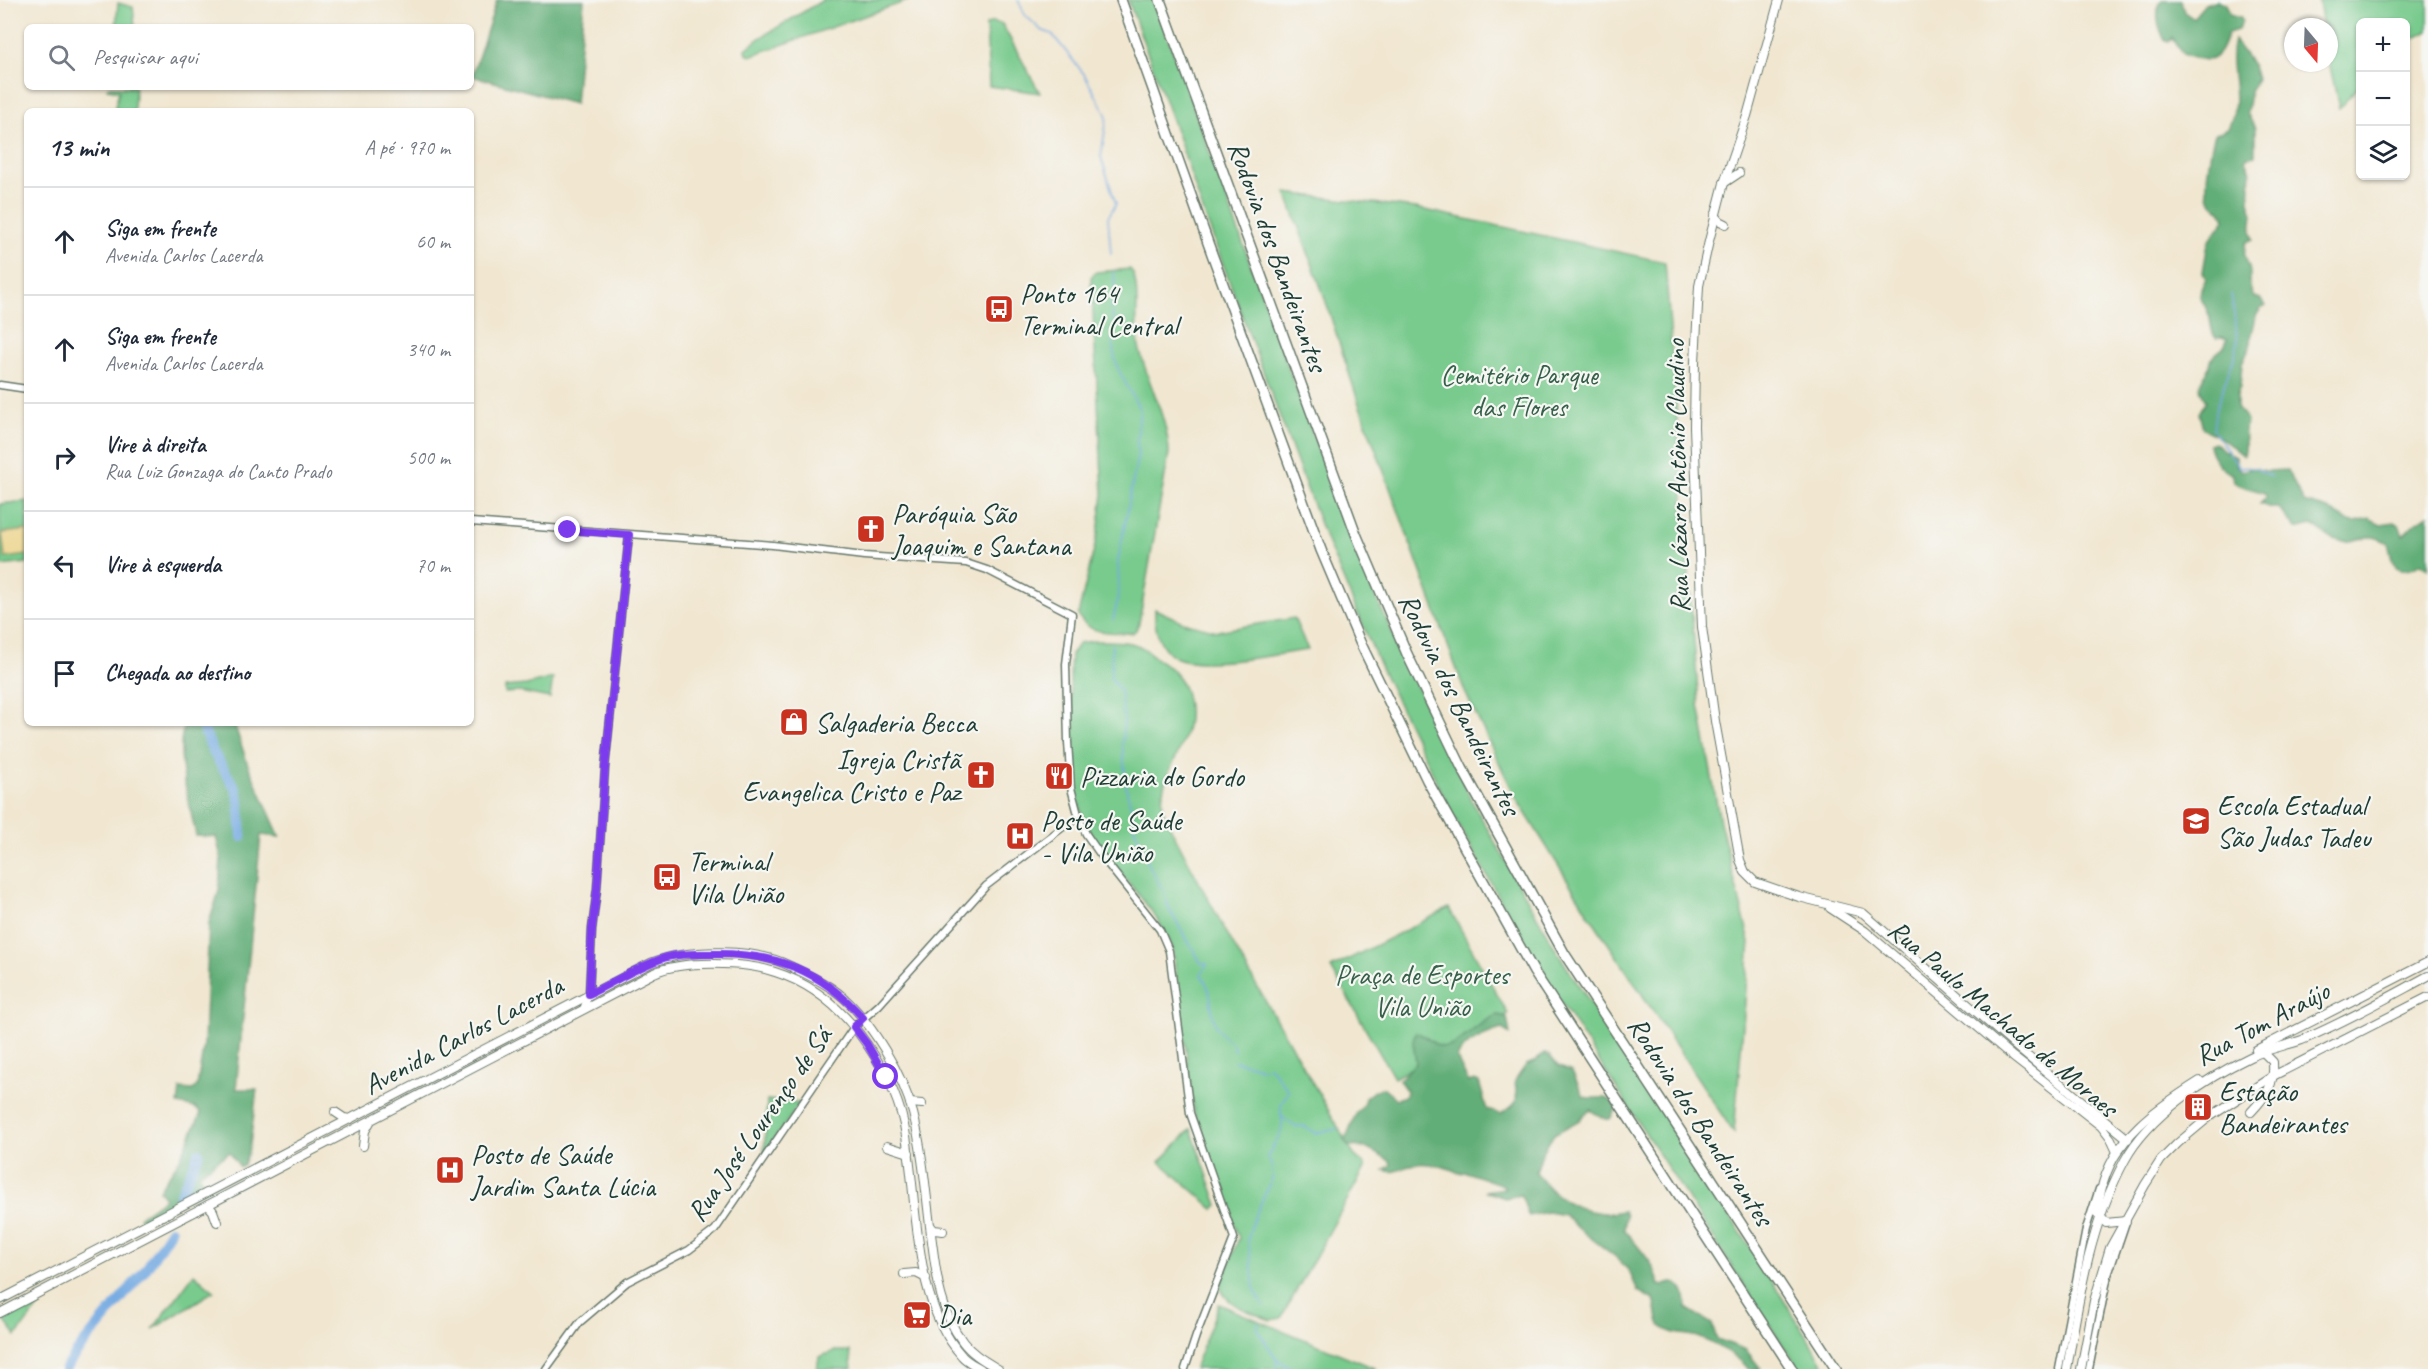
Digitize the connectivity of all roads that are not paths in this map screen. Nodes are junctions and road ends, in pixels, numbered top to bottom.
1 (1121, 0) edge
2 (1160, 0) edge
3 (1779, 0) edge
4 (1739, 173) dead end
5 (1724, 183) junction
6 (1715, 214) junction
7 (1726, 224) dead end
8 (0, 385) edge
9 (24, 388) edge
10 (474, 522) edge
11 (629, 535) junction
12 (1079, 818) junction
13 (1823, 903) junction
14 (1863, 913) joint
15 (1854, 923) joint
16 (2428, 963) edge
17 (2428, 976) edge
18 (589, 994) junction
19 (2428, 997) edge
20 (583, 1009) junction
21 (863, 1018) junction
22 (854, 1027) junction
23 (522, 1030) junction
24 (525, 1039) junction
25 (2263, 1052) junction
26 (2246, 1057) junction
27 (2273, 1076) junction
28 (2202, 1082) junction
29 (910, 1103) junction
30 (922, 1104) dead end
31 (335, 1112) dead end
32 (2251, 1112) dead end
33 (350, 1119) junction
34 (371, 1120) junction
35 (2128, 1139) junction
36 (363, 1146) dead end
37 (887, 1146) dead end
38 (2117, 1152) junction
39 (909, 1154) junction
40 (2102, 1183) junction
41 (208, 1205) junction
42 (2099, 1217) junction
43 (2126, 1221) junction
44 (217, 1222) dead end
45 (930, 1225) junction
46 (943, 1231) dead end
47 (904, 1274) dead end
48 (926, 1278) junction
49 (0, 1300) edge
50 (0, 1313) edge
51 (546, 1369) edge
52 (981, 1369) edge
53 (998, 1369) edge
54 (1185, 1369) edge
55 (1792, 1369) edge
56 (1836, 1369) edge
57 (2059, 1369) edge
58 (2067, 1369) edge
59 (2081, 1369) edge
60 (2089, 1369) edge

1 - 55 highway, Rodovia dos Bandeirantes
2 - 56 highway, Rodovia dos Bandeirantes
3 - 5 main road, Rua Lázaro Antônio Claudino
4 - 5 main road
5 - 6 main road, Rua Lázaro Antônio Claudino
6 - 7 main road
6 - 13 main road, Rua Lázaro Antônio Claudino
8 - 9 street
10 - 11 street
11 - 12 street
11 - 18 street
12 - 21 street, Rua José Lourenço de Sá
12 - 54 street
13 - 14 main road, Rua Lázaro Antônio Claudino
13 - 15 main road, Rua Lázaro Antônio Claudino
14 - 35 main road, Rua Paulo Machado de Moraes
15 - 38 main road, Rua Paulo Machado de Moraes
16 - 26 main road, Rua Tom Araújo
17 - 25 main road
18 - 20 street
18 - 21 main road, Avenida Carlos Lacerda
18 - 23 main road, Avenida Carlos Lacerda
19 - 27 main road
20 - 22 main road, Avenida Carlos Lacerda
20 - 24 main road, Avenida Carlos Lacerda
21 - 22 street, Rua José Lourenço de Sá
21 - 29 main road, Avenida Carlos Lacerda
22 - 39 main road, Avenida Carlos Lacerda
22 - 51 street, Rua José Lourenço de Sá
23 - 24 main road
23 - 33 main road, Avenida Carlos Lacerda
24 - 34 main road, Avenida Carlos Lacerda
25 - 26 main road
25 - 27 main road
26 - 28 main road, Rua Tom Araújo
27 - 32 main road
27 - 43 main road
28 - 35 main road, Rua Tom Araújo
28 - 42 main road
29 - 30 main road
29 - 45 main road, Avenida Carlos Lacerda
31 - 33 main road
33 - 49 main road, Avenida Carlos Lacerda
34 - 36 main road
34 - 41 main road, Avenida Carlos Lacerda
35 - 38 main road, Rua Tom Araújo
37 - 39 main road
38 - 40 main road, Rua Tom Araújo
39 - 48 main road, Avenida Carlos Lacerda
40 - 42 main road, Rua Tom Araújo
40 - 57 street
41 - 44 main road
41 - 50 main road, Avenida Carlos Lacerda
42 - 43 main road
42 - 58 main road
43 - 59 main road
43 - 60 street
45 - 46 main road
45 - 53 main road, Avenida Carlos Lacerda
47 - 48 main road
48 - 52 main road, Avenida Carlos Lacerda

